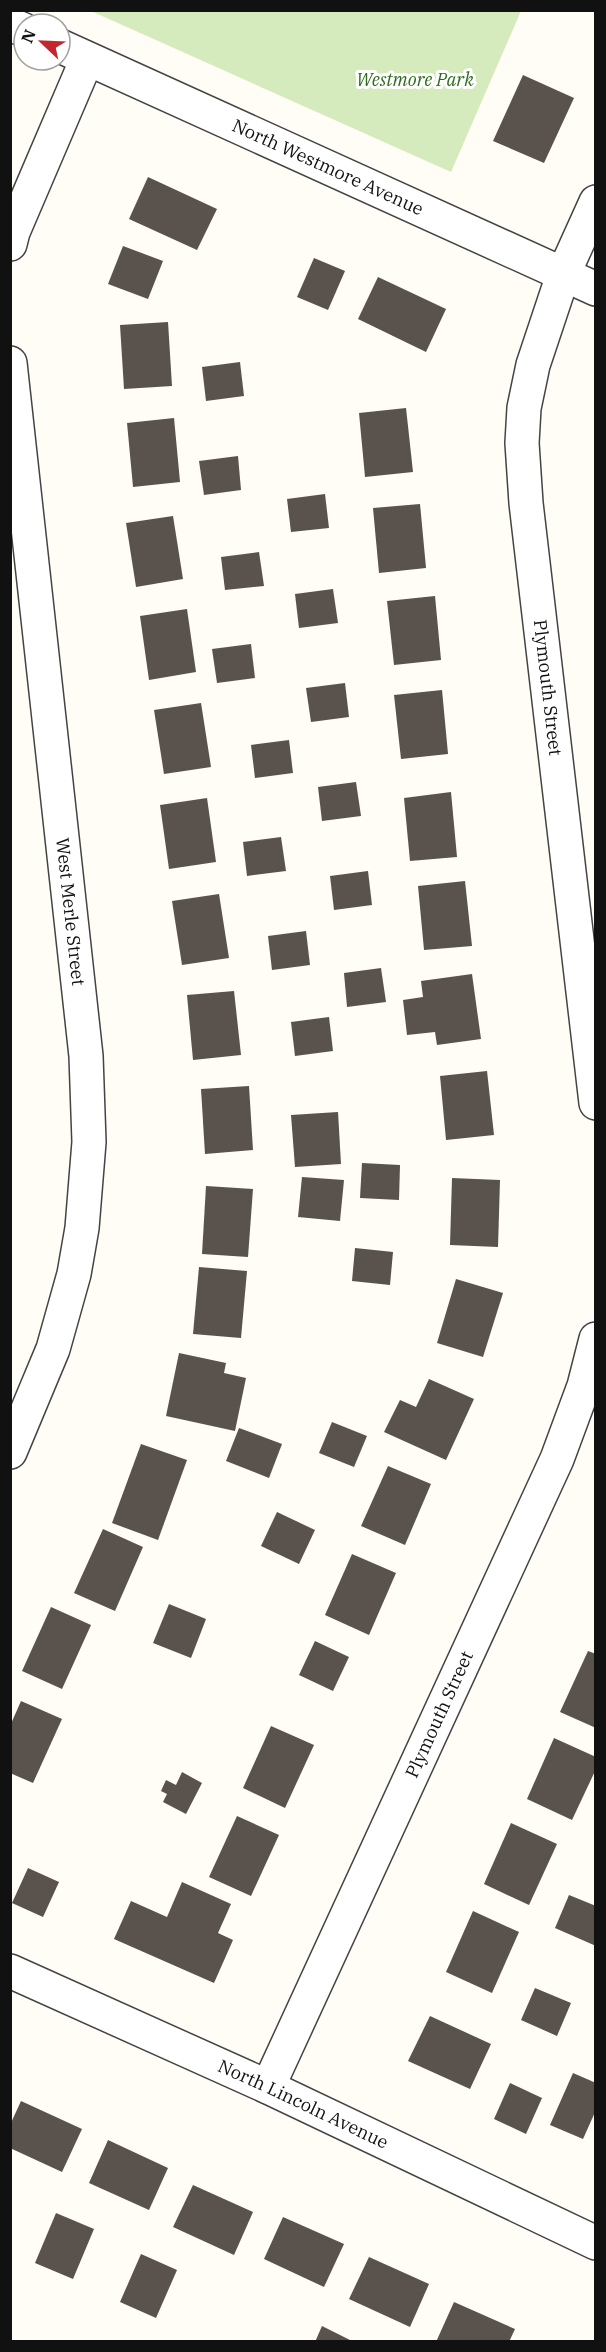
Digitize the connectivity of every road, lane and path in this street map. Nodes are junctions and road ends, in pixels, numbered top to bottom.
1 (74, 52) edge
2 (596, 202) edge
3 (10, 244) edge
4 (563, 275) junction
5 (596, 290) edge
6 (10, 363) edge
7 (596, 1103) edge
8 (596, 1339) edge
9 (10, 1452) edge
10 (10, 1971) edge
11 (268, 2087) junction
12 (596, 2243) edge

1 - 3 street
1 - 4 street, North Westmore Avenue
2 - 4 street, Plymouth Street
4 - 5 street, North Westmore Avenue
4 - 7 street, Plymouth Street
6 - 9 street, West Merle Street
8 - 11 street, Plymouth Street
10 - 11 street, North Lincoln Avenue
11 - 12 street, North Lincoln Avenue

